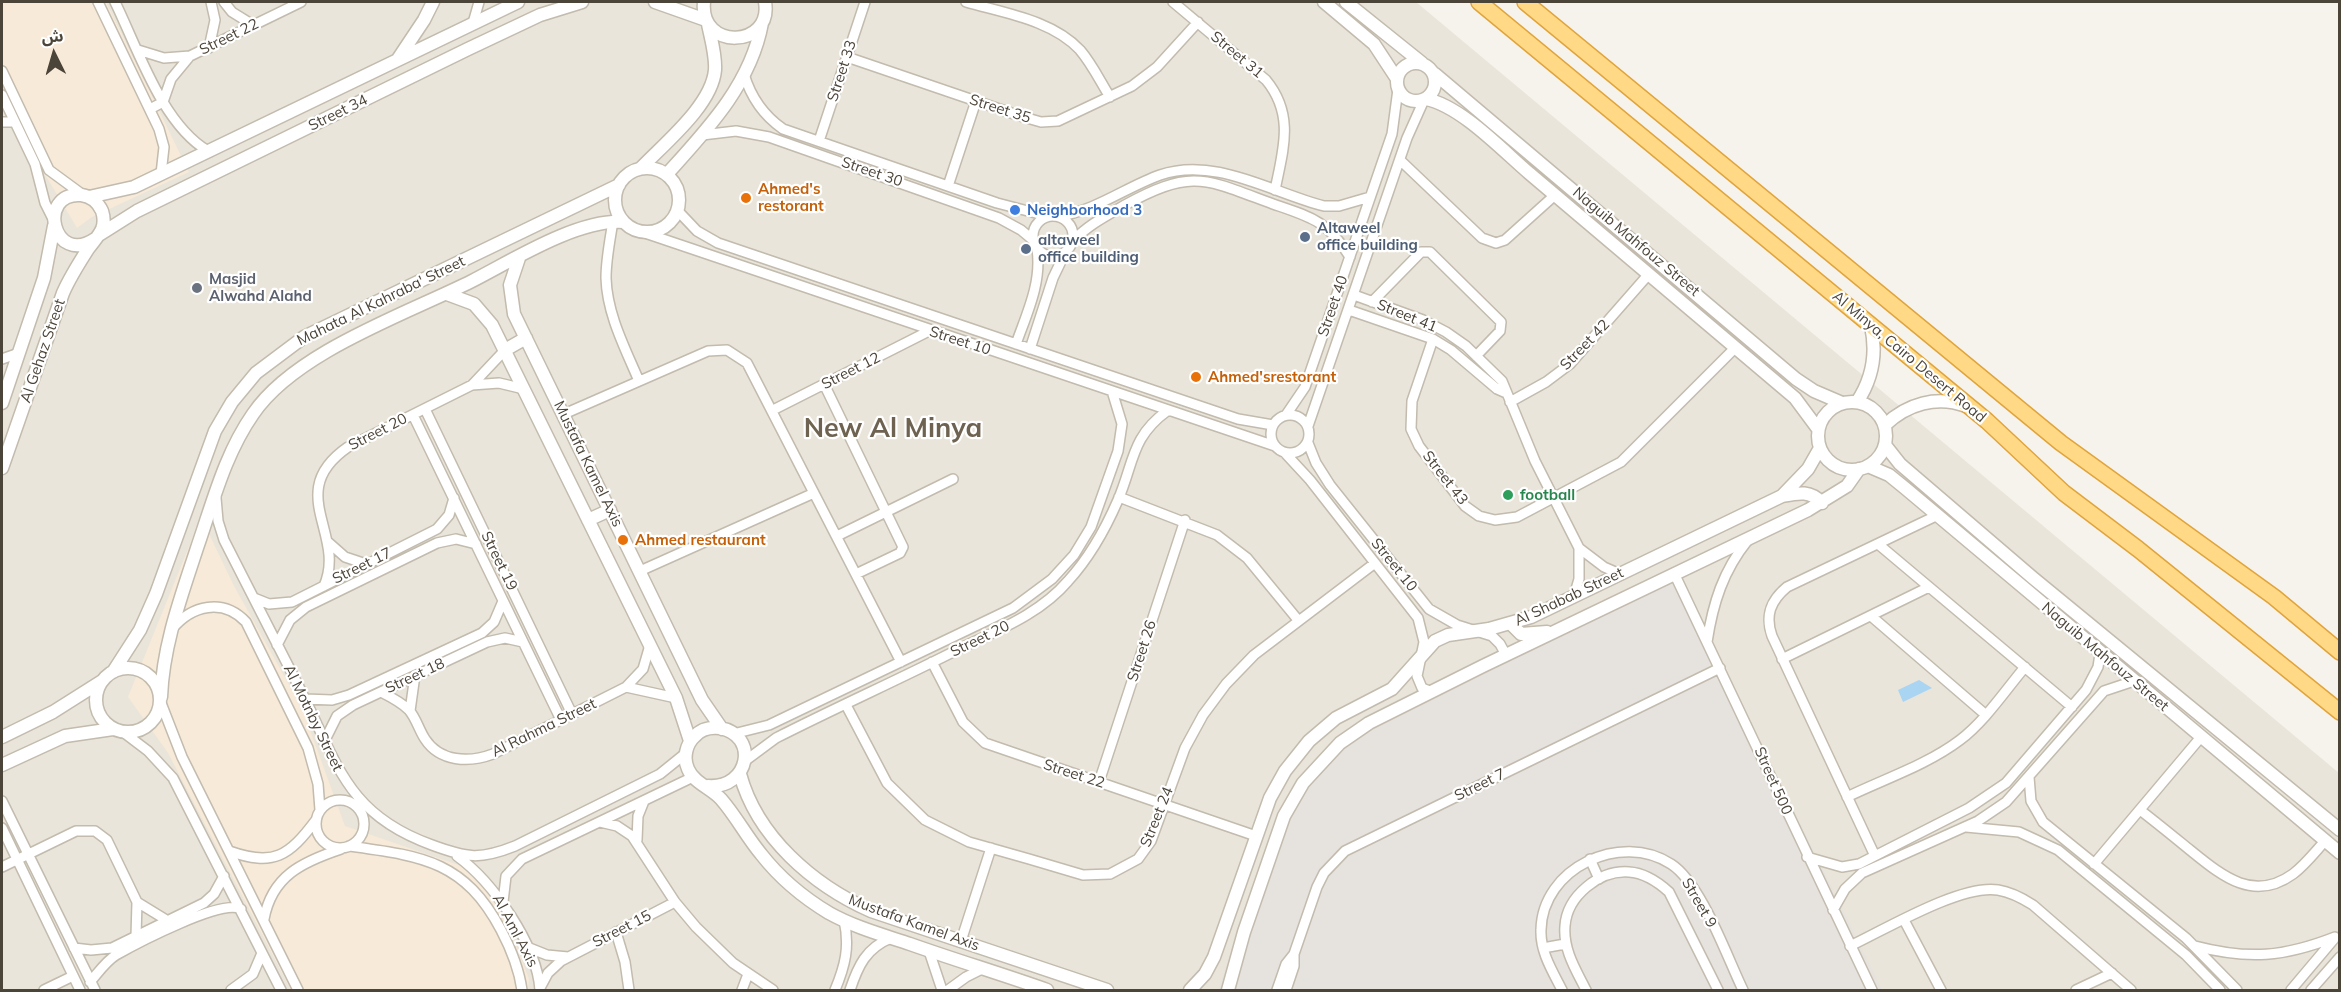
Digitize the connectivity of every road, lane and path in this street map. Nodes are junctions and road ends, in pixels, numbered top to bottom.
1 (98, 2) edge
2 (115, 2) edge
3 (210, 2) edge
4 (224, 2) edge
5 (301, 2) edge
6 (433, 2) edge
7 (479, 2) edge
8 (518, 2) edge
9 (582, 2) edge
10 (655, 2) edge
11 (704, 2) edge
12 (866, 2) edge
13 (966, 2) edge
14 (1173, 2) edge
15 (1324, 2) edge
16 (1347, 2) edge
17 (1479, 2) edge
18 (1525, 2) edge
19 (767, 3) edge
20 (1364, 16) junction
21 (707, 22) junction
22 (1198, 22) junction
23 (473, 23) junction
24 (762, 23) junction
25 (253, 25) junction
26 (1355, 27) junction
27 (209, 48) junction
28 (138, 50) junction
29 (190, 56) junction
30 (847, 57) junction
31 (397, 61) junction
32 (1422, 63) junction
33 (2, 71) edge
34 (744, 74) junction
35 (1435, 74) junction
36 (1398, 84) junction
37 (340, 88) junction
38 (2, 95) edge
39 (1110, 97) junction
40 (1425, 99) junction
41 (976, 101) junction
42 (164, 102) junction
43 (350, 108) junction
44 (1476, 108) junction
45 (150, 109) junction
46 (1467, 121) junction
47 (2, 122) edge
48 (15, 122) junction
49 (776, 124) junction
50 (1392, 134) junction
51 (702, 135) junction
52 (770, 137) junction
53 (1407, 138) junction
54 (819, 141) junction
55 (208, 152) junction
56 (1400, 160) junction
57 (39, 161) junction
58 (641, 168) junction
59 (1221, 173) junction
60 (161, 174) junction
61 (667, 174) junction
62 (1217, 184) junction
63 (619, 185) junction
64 (948, 186) junction
65 (1275, 190) junction
66 (1555, 195) junction
67 (86, 196) junction
68 (1370, 198) junction
69 (1100, 202) junction
70 (1313, 202) junction
71 (1004, 206) junction
72 (678, 211) junction
73 (1107, 215) junction
74 (1053, 216) junction
75 (1308, 216) junction
76 (999, 218) junction
77 (618, 221) junction
78 (54, 224) junction
79 (645, 232) junction
80 (97, 237) junction
81 (1073, 242) junction
82 (1035, 245) junction
83 (1065, 253) junction
84 (1350, 256) junction
85 (519, 258) junction
86 (1648, 275) junction
87 (447, 294) junction
88 (1354, 295) junction
89 (1372, 302) junction
90 (1349, 310) junction
91 (348, 316) junction
92 (949, 323) junction
93 (1871, 326) junction
94 (929, 331) junction
95 (944, 336) junction
96 (357, 337) junction
97 (526, 338) junction
98 (1433, 339) junction
99 (1016, 344) junction
100 (1735, 348) junction
101 (1030, 349) junction
102 (505, 350) junction
103 (19, 353) junction
104 (1476, 356) junction
105 (2, 359) edge
106 (1314, 359) junction
107 (1330, 365) junction
108 (639, 381) junction
109 (824, 384) junction
110 (472, 385) junction
111 (1805, 386) junction
112 (524, 389) junction
113 (1112, 391) junction
114 (1508, 397) junction
115 (1796, 398) junction
116 (1857, 402) junction
117 (2, 403) edge
118 (1842, 403) junction
119 (1970, 407) junction
120 (425, 409) junction
121 (773, 410) junction
122 (1167, 411) junction
123 (564, 414) junction
124 (413, 415) junction
125 (1286, 415) junction
126 (1230, 417) junction
127 (1273, 425) junction
128 (1885, 425) junction
129 (1308, 426) junction
130 (1818, 429) junction
131 (1224, 431) junction
132 (1122, 435) junction
133 (1138, 441) junction
134 (1308, 443) junction
135 (1885, 445) junction
136 (1275, 446) junction
137 (1820, 448) junction
138 (1284, 453) junction
139 (203, 463) junction
140 (2, 468) edge
141 (1863, 468) junction
142 (223, 471) junction
143 (1324, 477) junction
144 (1914, 477) junction
145 (953, 479) dead end
146 (1314, 485) junction
147 (1905, 488) junction
148 (216, 493) junction
149 (814, 493) junction
150 (1782, 496) junction
151 (1119, 497) junction
152 (454, 498) junction
153 (1554, 498) junction
154 (1822, 503) junction
155 (610, 510) junction
156 (886, 512) junction
157 (1938, 515) junction
158 (588, 520) junction
159 (1185, 520) junction
160 (837, 536) junction
161 (1752, 536) junction
162 (417, 539) junction
163 (328, 542) junction
164 (476, 544) junction
165 (1878, 544) junction
166 (1579, 549) junction
167 (423, 550) junction
168 (494, 553) junction
169 (483, 559) junction
170 (1376, 563) junction
171 (366, 564) junction
172 (640, 571) junction
173 (1674, 573) junction
174 (856, 574) junction
175 (1620, 574) junction
176 (324, 586) junction
177 (1929, 587) junction
178 (1574, 596) junction
179 (253, 597) junction
180 (302, 597) junction
181 (503, 601) junction
182 (306, 607) junction
183 (1429, 609) junction
184 (1871, 615) junction
185 (1418, 618) junction
186 (1298, 620) junction
187 (1511, 624) junction
188 (975, 626) junction
189 (1476, 631) junction
190 (1555, 631) junction
191 (169, 634) junction
192 (981, 638) junction
193 (276, 641) junction
194 (524, 642) junction
195 (1707, 642) junction
196 (471, 644) junction
197 (650, 645) junction
198 (259, 646) junction
199 (1423, 652) junction
200 (2340, 652) edge
201 (2100, 654) junction
202 (1506, 655) junction
203 (1782, 659) junction
204 (901, 662) junction
205 (932, 662) junction
206 (2025, 667) junction
207 (1720, 668) junction
208 (109, 675) junction
209 (416, 675) junction
210 (2134, 681) junction
211 (626, 687) junction
212 (1392, 689) junction
213 (381, 692) junction
214 (1432, 692) junction
215 (349, 695) junction
216 (676, 698) junction
217 (305, 699) junction
218 (161, 700) junction
219 (353, 705) junction
220 (846, 705) junction
221 (1402, 707) junction
222 (2072, 707) junction
223 (410, 711) junction
224 (2340, 712) edge
225 (572, 714) junction
226 (1986, 714) junction
227 (561, 720) junction
228 (118, 730) junction
229 (728, 731) junction
230 (2, 737) edge
231 (2201, 737) junction
232 (324, 742) junction
233 (688, 747) junction
234 (2253, 758) junction
235 (745, 760) junction
236 (2, 765) edge
237 (2242, 771) junction
238 (740, 774) junction
239 (693, 777) junction
240 (2030, 777) junction
241 (344, 781) junction
242 (1099, 782) junction
243 (708, 786) junction
244 (1847, 797) junction
245 (2, 801) edge
246 (344, 801) junction
247 (644, 801) junction
248 (1164, 804) junction
249 (320, 810) junction
250 (2140, 810) junction
251 (378, 818) junction
252 (363, 819) junction
253 (316, 820) junction
254 (600, 822) junction
255 (1961, 827) junction
256 (2, 828) edge
257 (217, 829) junction
258 (2340, 830) edge
259 (204, 835) junction
260 (1256, 836) junction
261 (637, 840) junction
262 (2066, 841) junction
263 (2325, 841) junction
264 (515, 846) junction
265 (346, 847) junction
266 (991, 848) junction
267 (2058, 850) junction
268 (229, 851) junction
269 (453, 853) junction
270 (2340, 853) edge
271 (27, 854) junction
272 (1875, 856) junction
273 (1808, 857) junction
274 (16, 859) junction
275 (522, 859) junction
276 (1590, 859) junction
277 (2094, 864) junction
278 (2, 867) edge
279 (1852, 867) junction
280 (224, 876) junction
281 (1857, 876) junction
282 (2109, 877) junction
283 (1599, 879) junction
284 (2102, 885) junction
285 (137, 902) junction
286 (503, 902) junction
287 (675, 902) junction
288 (206, 907) junction
289 (241, 909) junction
290 (871, 910) junction
291 (1833, 910) junction
292 (264, 919) junction
293 (844, 920) junction
294 (1904, 920) junction
295 (168, 921) junction
296 (515, 927) junction
297 (864, 928) junction
298 (616, 932) junction
299 (503, 934) junction
300 (2338, 935) edge
301 (136, 936) junction
302 (891, 938) junction
303 (962, 941) junction
304 (1565, 944) junction
305 (1850, 946) junction
306 (2195, 946) junction
307 (527, 947) junction
308 (74, 948) junction
309 (1543, 948) junction
310 (929, 951) junction
311 (1239, 951) junction
312 (114, 952) junction
313 (262, 953) junction
314 (1294, 954) junction
315 (568, 957) junction
316 (1214, 957) junction
317 (2340, 957) edge
318 (846, 962) junction
319 (858, 967) junction
320 (984, 968) junction
321 (2112, 973) junction
322 (748, 974) junction
323 (73, 976) junction
324 (2229, 982) junction
325 (92, 986) edge
326 (540, 989) edge
327 (44, 990) edge
328 (80, 990) edge
329 (233, 990) edge
330 (281, 990) edge
331 (298, 990) edge
332 (522, 990) edge
333 (629, 990) edge
334 (742, 990) edge
335 (773, 990) edge
336 (835, 990) edge
337 (850, 990) edge
338 (942, 990) edge
339 (948, 990) edge
340 (1047, 990) edge
341 (1107, 990) edge
342 (1190, 990) edge
343 (1228, 990) edge
344 (1276, 990) edge
345 (1286, 990) edge
346 (1562, 990) edge
347 (1586, 990) edge
348 (1718, 990) edge
349 (1743, 990) edge
350 (1872, 990) edge
351 (1941, 990) edge
352 (2076, 990) edge
353 (2131, 990) edge
354 (2218, 990) edge
355 (2237, 990) edge
356 (2291, 990) edge
357 (2311, 990) edge

1 - 45 street
2 - 28 street
3 - 27 street
4 - 25 street
5 - 25 street, Street 22
6 - 31 street
7 - 23 street
8 - 23 street, Street 34
9 - 43 street, Street 34
10 - 21 street
11 - 21 street
12 - 30 street, Street 33
13 - 39 street
14 - 22 street, Street 31
15 - 26 street
16 - 20 street
17 - 93 highway, Al Minya, Cairo Desert Road
18 - 200 highway, Al Minya, Cairo Desert Road
19 - 24 street
20 - 26 street
20 - 32 street
21 - 24 street
21 - 58 street
22 - 39 street, Street 35
22 - 65 street, Street 31
23 - 31 street, Street 34
24 - 34 street
25 - 27 street, Street 22
26 - 36 street
27 - 29 street, Street 22
28 - 29 street, Street 22
28 - 42 street
29 - 42 street, Street 22
30 - 41 street, Street 35
30 - 54 street, Street 33
31 - 37 street, Street 34
32 - 35 street
32 - 36 street
33 - 57 street
34 - 49 street, Street 30
34 - 51 street
35 - 40 street
35 - 44 street, Naguib Mahfouz Street
36 - 40 street
36 - 50 street, Street 40
37 - 43 street
37 - 55 street, Street 34
38 - 48 street
39 - 41 street, Street 35
40 - 46 street, Naguib Mahfouz Street
40 - 53 street, Street 40
41 - 64 street
42 - 45 street
42 - 55 street
43 - 80 street, Street 34
44 - 46 street
44 - 111 street, Naguib Mahfouz Street
45 - 60 street
46 - 66 street, Naguib Mahfouz Street
47 - 48 street
48 - 57 street
49 - 52 street
49 - 54 street, Street 30
50 - 53 street
50 - 68 street, Street 40
51 - 52 street, Street 30
51 - 61 street
52 - 76 street, Street 30
53 - 56 street, Street 40
54 - 64 street, Street 30
55 - 60 street, Street 34
56 - 66 street
56 - 88 street, Street 40
57 - 67 street
57 - 78 street
58 - 61 street
58 - 63 street
59 - 62 street
59 - 65 street
59 - 69 street
60 - 67 street, Street 34
61 - 72 street
62 - 73 street
62 - 75 street
63 - 77 street
63 - 91 street, Mahata Al Kahraba' Street
64 - 71 street, Street 30
65 - 70 street
66 - 86 street, Naguib Mahfouz Street
67 - 78 street
67 - 80 street
68 - 70 street
68 - 84 street, Street 40
69 - 73 street
69 - 74 street
70 - 75 street
71 - 74 street, Street 30
71 - 76 street
72 - 79 street
72 - 92 street, Street 10
73 - 81 street
74 - 81 street
74 - 82 street
75 - 84 street
76 - 82 street, Street 30
77 - 79 street
77 - 85 street, Mahata Al Kahraba' Street
77 - 108 street
78 - 80 street
78 - 103 street, Al Gehaz Street
79 - 94 street, Street 10
80 - 140 street, Al Gehaz Street
81 - 83 street
82 - 83 street
82 - 99 street
83 - 101 street
84 - 106 street, Street 40
85 - 87 street, Mahata Al Kahraba' Street
85 - 97 street, Mustafa Kamel Axis
86 - 100 street, Naguib Mahfouz Street
86 - 114 street, Street 42
87 - 96 street, Mahata Al Kahraba' Street
87 - 102 street, Mustafa Kamel Axis
88 - 89 street, Street 41
88 - 90 street, Street 40
89 - 104 street, Street 41
89 - 104 street
90 - 98 street, Street 41
90 - 107 street, Street 40
91 - 96 street
91 - 139 street, Mahata Al Kahraba' Street
92 - 95 street
92 - 99 street, Street 10
93 - 116 street
93 - 119 highway, Al Minya, Cairo Desert Road
94 - 95 street, Street 10
94 - 109 street, Street 12
95 - 113 street, Street 10
96 - 142 street, Mahata Al Kahraba' Street
97 - 102 street
97 - 123 street, Mustafa Kamel Axis
98 - 114 street, Street 41
98 - 153 street, Street 43
99 - 101 street, Street 10
100 - 115 street, Naguib Mahfouz Street
100 - 153 street, Street 43
101 - 126 street, Street 10
102 - 110 street, Street 20
102 - 112 street, Mustafa Kamel Axis
103 - 105 street
103 - 117 street, Al Gehaz Street
104 - 114 street, Street 41
106 - 107 street
106 - 125 street, Street 40
107 - 129 street, Street 40
108 - 121 street
108 - 123 street
109 - 121 street, Street 12
109 - 156 street
110 - 112 street, Street 20
110 - 120 street, Street 20
111 - 115 street
111 - 118 street, Naguib Mahfouz Street
112 - 158 street, Mustafa Kamel Axis
113 - 122 street, Street 10
113 - 132 street, Street 20
114 - 153 street, Street 41
115 - 130 street, Naguib Mahfouz Street
116 - 118 street
116 - 128 street
118 - 130 street
119 - 128 street
119 - 224 highway, Al Minya, Cairo Desert Road
120 - 124 street, Street 20
120 - 168 street, Street 19
121 - 149 street
122 - 131 street, Street 10
122 - 133 street, Street 20
123 - 155 street, Mustafa Kamel Axis
124 - 152 street, Street 19
124 - 163 street, Street 20
125 - 127 street
125 - 129 street
126 - 127 street, Street 10
126 - 131 street
127 - 136 street
128 - 135 street
129 - 134 street
130 - 137 street
131 - 136 street, Street 10
132 - 133 street
132 - 188 street, Street 20
133 - 151 street, Street 20
134 - 138 street
134 - 143 street, Street 10
135 - 141 street
135 - 144 street, Naguib Mahfouz Street
136 - 138 street
137 - 141 street
137 - 150 street, Al Shabab Street
138 - 146 street, Street 10
139 - 142 street
139 - 208 street, Mahata Al Kahraba' Street
141 - 147 street, Naguib Mahfouz Street
141 - 154 street, Al Shabab Street
142 - 148 street, Mahata Al Kahraba' Street
143 - 146 street
143 - 183 street, Street 10
144 - 147 street
144 - 234 street, Naguib Mahfouz Street
145 - 156 street
146 - 170 street, Street 10
147 - 157 street, Naguib Mahfouz Street
148 - 179 street, Al Motnby Street
148 - 191 street, Mahata Al Kahraba' Street
149 - 160 street
149 - 172 street
150 - 154 street
150 - 175 street, Al Shabab Street
151 - 159 street
151 - 192 street, Street 20
152 - 162 street, Street 17
152 - 164 street, Street 19
153 - 166 street, Street 41
154 - 161 street, Al Shabab Street
155 - 158 street
155 - 172 street, Mustafa Kamel Axis
156 - 160 street
156 - 174 street
157 - 165 street
157 - 201 street, Naguib Mahfouz Street
158 - 197 street, Mustafa Kamel Axis
159 - 186 street
159 - 242 street, Street 26
160 - 174 street
161 - 173 street, Al Shabab Street
161 - 195 street
162 - 167 street
162 - 171 street, Street 17
163 - 171 street
163 - 176 street, Street 20
164 - 167 street, Street 17
164 - 169 street, Street 19
165 - 177 street
165 - 203 street
166 - 175 street, Street 41
166 - 178 street, Street 41
167 - 182 street, Street 17
168 - 169 street
168 - 225 street, Street 19
169 - 181 street, Street 19
170 - 185 street, Street 10
170 - 186 street, Street 24
171 - 176 street, Street 17
172 - 229 street, Mustafa Kamel Axis
173 - 190 street, Al Shabab Street
173 - 195 street, Street 500
174 - 204 street
175 - 178 street, Al Shabab Street
176 - 180 street, Street 17
177 - 184 street
177 - 206 street
178 - 187 street, Al Shabab Street
179 - 180 street, Street 17
179 - 193 street, Al Motnby Street
180 - 182 street
181 - 194 street, Street 19
181 - 196 street, Street 18
182 - 193 street, Street 17
183 - 185 street
183 - 189 street, Street 10
184 - 203 street
184 - 226 street
185 - 199 street, Street 10
186 - 248 street, Street 24
187 - 189 street, Al Shabab Street
187 - 190 street
188 - 192 street
188 - 204 street, Street 20
189 - 199 street, Al Shabab Street
189 - 202 street, Street 10
190 - 202 street, Al Shabab Street
191 - 198 street
191 - 218 street, Mahata Al Kahraba' Street
192 - 205 street, Street 20
193 - 198 street
193 - 217 street, Al Motnby Street
194 - 196 street, Street 18
194 - 227 street, Street 19
195 - 207 street, Street 500
196 - 209 street, Street 18
196 - 215 street, Street 18
197 - 211 street, Al Rahma Street
197 - 216 street, Mustafa Kamel Axis
198 - 249 street
199 - 212 street, Al Shabab Street
199 - 214 street, Street 10
201 - 210 street, Naguib Mahfouz Street
201 - 222 street
202 - 214 street, Al Shabab Street
203 - 244 street
204 - 229 street, Street 20
205 - 220 street, Street 20
205 - 242 street, Street 22
206 - 222 street
206 - 226 street
207 - 273 street, Street 500
207 - 314 street, Street 7
208 - 218 street
208 - 228 street
208 - 230 street
209 - 213 street, Street 18
209 - 223 street
210 - 231 street, Naguib Mahfouz Street
210 - 240 street
211 - 216 street
211 - 225 street, Al Rahma Street
212 - 221 street
212 - 260 street, Al Shabab Street
213 - 219 street, Street 18
213 - 223 street, Al Rahma Street
214 - 221 street, Al Shabab Street
215 - 217 street, Street 18
215 - 219 street
216 - 233 street, Mustafa Kamel Axis
217 - 232 street, Al Motnby Street
218 - 228 street
218 - 257 street
219 - 232 street, Street 18
220 - 235 street, Street 20
220 - 266 street, Street 24
221 - 311 street, Al Shabab Street
222 - 272 street
223 - 227 street, Al Rahma Street
225 - 227 street, Al Rahma Street
226 - 244 street
228 - 236 street
228 - 259 street
229 - 233 street
229 - 235 street
231 - 237 street, Naguib Mahfouz Street
231 - 250 street
232 - 241 street, Al Motnby Street
233 - 239 street
233 - 264 street, Al Motnby Street
234 - 237 street
234 - 258 street, Naguib Mahfouz Street
235 - 238 street
237 - 263 street, Naguib Mahfouz Street
238 - 243 street
238 - 290 street, Mustafa Kamel Axis
239 - 243 street
239 - 247 street
240 - 255 street
240 - 262 street
241 - 246 street
241 - 251 street, Al Motnby Street
242 - 248 street, Street 22
243 - 293 street, Mustafa Kamel Axis
244 - 272 street
245 - 271 street
246 - 249 street
246 - 252 street
247 - 254 street
247 - 261 street
248 - 260 street, Street 22
248 - 266 street, Street 24
249 - 253 street
250 - 263 street
250 - 277 street
251 - 252 street
251 - 269 street, Al Motnby Street
252 - 265 street
253 - 265 street
253 - 268 street
254 - 261 street
254 - 275 street
255 - 267 street
255 - 281 street
256 - 274 street
257 - 259 street
257 - 268 street
259 - 280 street
260 - 316 street, Al Shabab Street
261 - 287 street
262 - 267 street
262 - 277 street
263 - 270 street, Naguib Mahfouz Street
264 - 269 street, Al Motnby Street
264 - 275 street
265 - 292 street
265 - 299 street
266 - 303 street
267 - 284 street
268 - 292 street
269 - 286 street, Al Aml Axis
271 - 274 street
271 - 285 street
271 - 308 street
272 - 279 street
273 - 279 street
273 - 291 street, Street 500
274 - 278 street
274 - 323 street
275 - 286 street
276 - 283 street
276 - 309 street
276 - 349 street, Street 9
277 - 282 street
279 - 281 street
280 - 288 street
280 - 289 street
281 - 291 street
282 - 284 street
282 - 306 street
283 - 304 street
283 - 348 street, Street 9
284 - 354 street
285 - 295 street
285 - 301 street
286 - 296 street, Al Aml Axis
287 - 298 street, Street 15
287 - 322 street
288 - 289 street
288 - 295 street
288 - 312 street
289 - 313 street
290 - 297 street
290 - 303 street, Mustafa Kamel Axis
291 - 305 street, Street 500
292 - 331 street
293 - 297 street, Mustafa Kamel Axis
293 - 318 street
294 - 305 street
294 - 321 street
294 - 351 street
295 - 301 street
296 - 299 street
296 - 307 street, Al Aml Axis
297 - 302 street, Mustafa Kamel Axis
298 - 315 street, Street 15
298 - 333 street
299 - 332 street
300 - 306 street
300 - 356 street
301 - 312 street
302 - 310 street, Mustafa Kamel Axis
302 - 319 street
303 - 341 street, Mustafa Kamel Axis
304 - 309 street
304 - 347 street
305 - 350 street, Street 500
306 - 324 street
307 - 315 street
307 - 326 street, Al Aml Axis
308 - 312 street
308 - 325 street
309 - 346 street
310 - 320 street, Mustafa Kamel Axis
310 - 338 street
311 - 316 street
311 - 343 street, Al Shabab Street
312 - 325 street
313 - 329 street
313 - 330 street
314 - 344 street, Street 7
314 - 345 street, Street 7
315 - 326 street, Street 15
316 - 342 street, Al Shabab Street
317 - 357 street
318 - 319 street
318 - 336 street
319 - 337 street
320 - 339 street
320 - 340 street, Mustafa Kamel Axis
321 - 352 street
321 - 353 street
322 - 334 street
322 - 335 street
323 - 327 street
323 - 328 street
324 - 354 street
324 - 355 street

